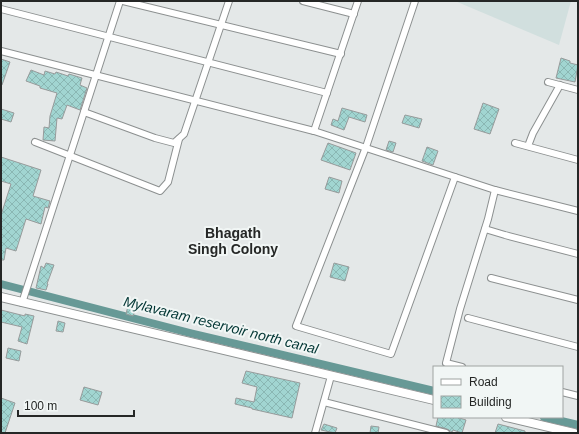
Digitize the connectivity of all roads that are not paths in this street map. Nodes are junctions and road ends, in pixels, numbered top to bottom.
1 (120, 1) edge
2 (123, 1) edge
3 (229, 1) edge
4 (303, 1) edge
5 (358, 1) edge
6 (415, 1) edge
7 (1, 9) edge
8 (354, 14) junction
9 (222, 25) junction
10 (108, 36) junction
11 (1, 51) edge
12 (341, 54) junction
13 (208, 63) junction
14 (96, 76) junction
15 (548, 82) dead end
16 (560, 85) junction
17 (578, 90) edge
18 (328, 93) junction
19 (195, 100) junction
20 (84, 112) junction
21 (314, 131) junction
22 (179, 139) junction
23 (35, 142) dead end
24 (515, 143) dead end
25 (528, 146) junction
26 (366, 147) junction
27 (70, 156) junction
28 (578, 160) edge
29 (455, 177) junction
30 (495, 190) junction
31 (578, 211) edge
32 (485, 229) junction
33 (578, 254) edge
34 (491, 278) dead end
35 (1, 297) edge
36 (578, 300) edge
37 (22, 302) junction
38 (468, 318) dead end
39 (578, 347) edge
40 (458, 366) edge
41 (331, 376) junction
42 (563, 392) edge
43 (578, 396) edge
44 (433, 400) edge
45 (324, 402) junction
46 (510, 418) edge
47 (315, 433) edge
48 (446, 433) edge
49 (574, 433) edge

1 - 10 street
2 - 9 street
3 - 9 street
4 - 8 street
5 - 8 street
6 - 26 street
7 - 10 street
8 - 12 street
9 - 12 street
9 - 13 street
10 - 13 street
10 - 14 street
11 - 14 street
12 - 18 street
13 - 18 street
13 - 19 street
14 - 19 street
14 - 20 street
15 - 16 street
16 - 17 street
16 - 25 street
18 - 21 street
19 - 21 street
19 - 22 street
20 - 22 street
20 - 27 street
21 - 26 street
22 - 27 street
23 - 27 street
24 - 25 street
25 - 28 street
26 - 29 street
26 - 29 street
27 - 37 street
29 - 30 street
30 - 31 street
30 - 32 street
32 - 33 street
32 - 40 street
34 - 36 street
35 - 37 main road
37 - 41 main road
38 - 39 street
41 - 44 main road
41 - 45 street
42 - 43 street
45 - 47 street
45 - 48 street
46 - 49 main road

